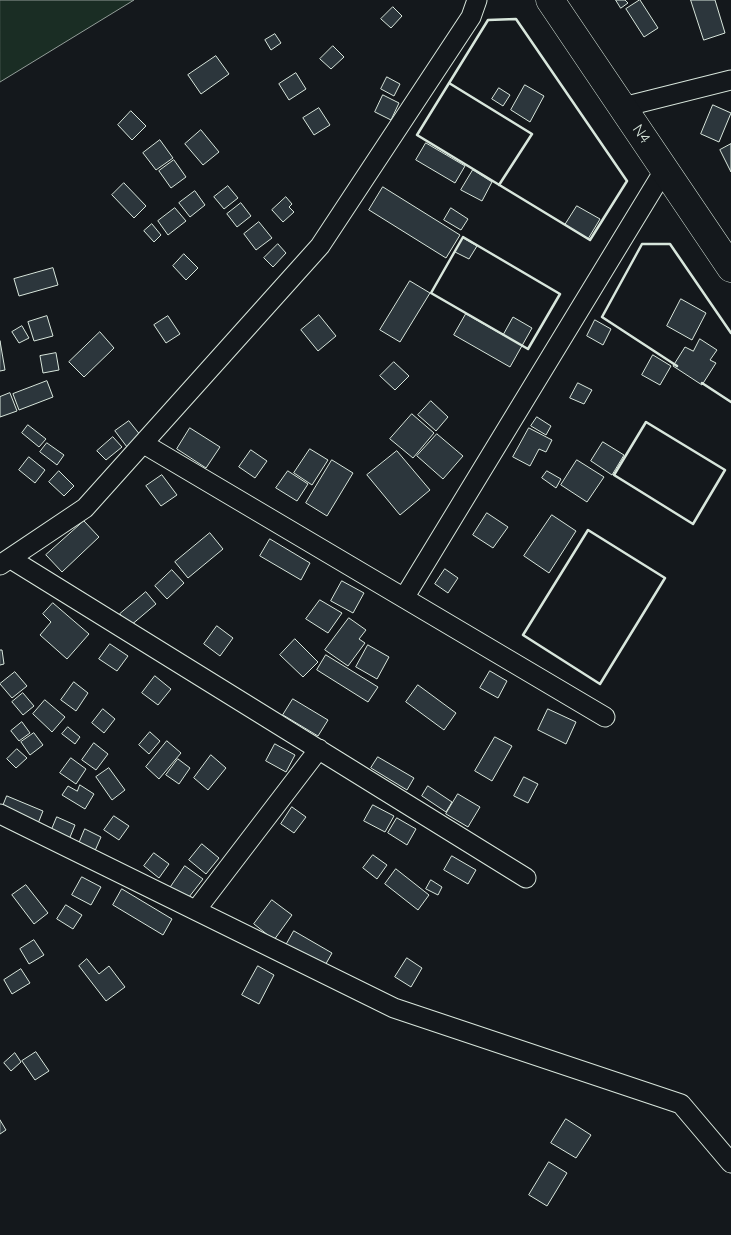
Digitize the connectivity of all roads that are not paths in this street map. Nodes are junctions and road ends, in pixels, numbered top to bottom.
1 (477, 0) edge
2 (550, 0) edge
3 (731, 80) edge
4 (623, 107) junction
5 (664, 169) junction
6 (731, 268) edge
7 (144, 444) junction
8 (6, 562) edge
9 (404, 598) junction
10 (605, 717) dead end
11 (319, 749) junction
12 (0, 814) edge
13 (526, 878) dead end
14 (196, 910) junction
15 (731, 1163) edge

1 - 7 street
2 - 4 main road, N4
3 - 4 street
4 - 5 main road, N4
5 - 6 main road, N4
5 - 9 street
7 - 8 street
7 - 9 street
8 - 11 street
9 - 10 street
11 - 13 street
11 - 14 street
12 - 14 street
14 - 15 street

